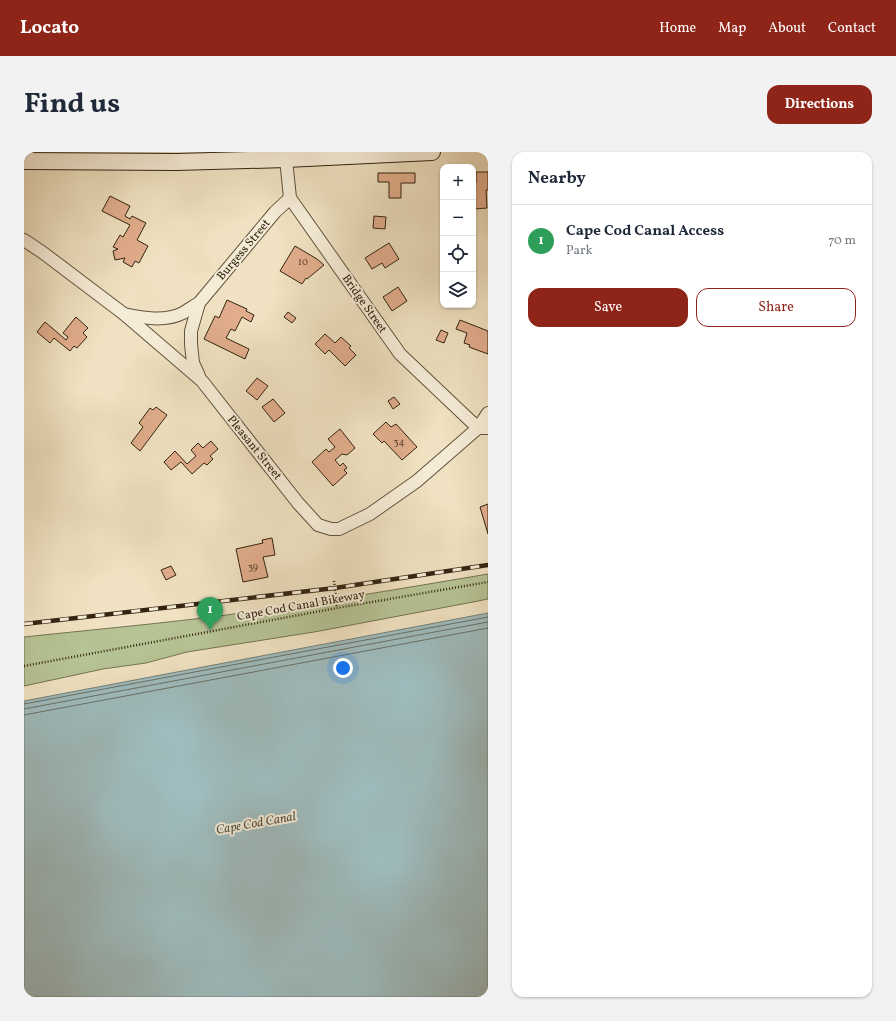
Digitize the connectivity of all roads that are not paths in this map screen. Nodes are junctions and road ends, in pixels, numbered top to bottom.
1 (432, 152) edge
2 (218, 157) edge
3 (286, 159) junction
4 (24, 161) edge
5 (290, 198) junction
6 (24, 240) edge
7 (199, 303) junction
8 (124, 314) junction
9 (202, 380) junction
10 (488, 413) edge
11 (483, 428) edge

1 - 3 main road
2 - 3 main road
2 - 4 main road
3 - 5 street, Bridge Street
5 - 7 street, Burgess Street
5 - 11 street, Bridge Street
6 - 8 street, Pleasant Street
7 - 8 street, Burgess Street
7 - 9 street, Burgess Street
8 - 9 street, Pleasant Street
9 - 11 street, Pleasant Street
10 - 11 street, Pleasant Street

